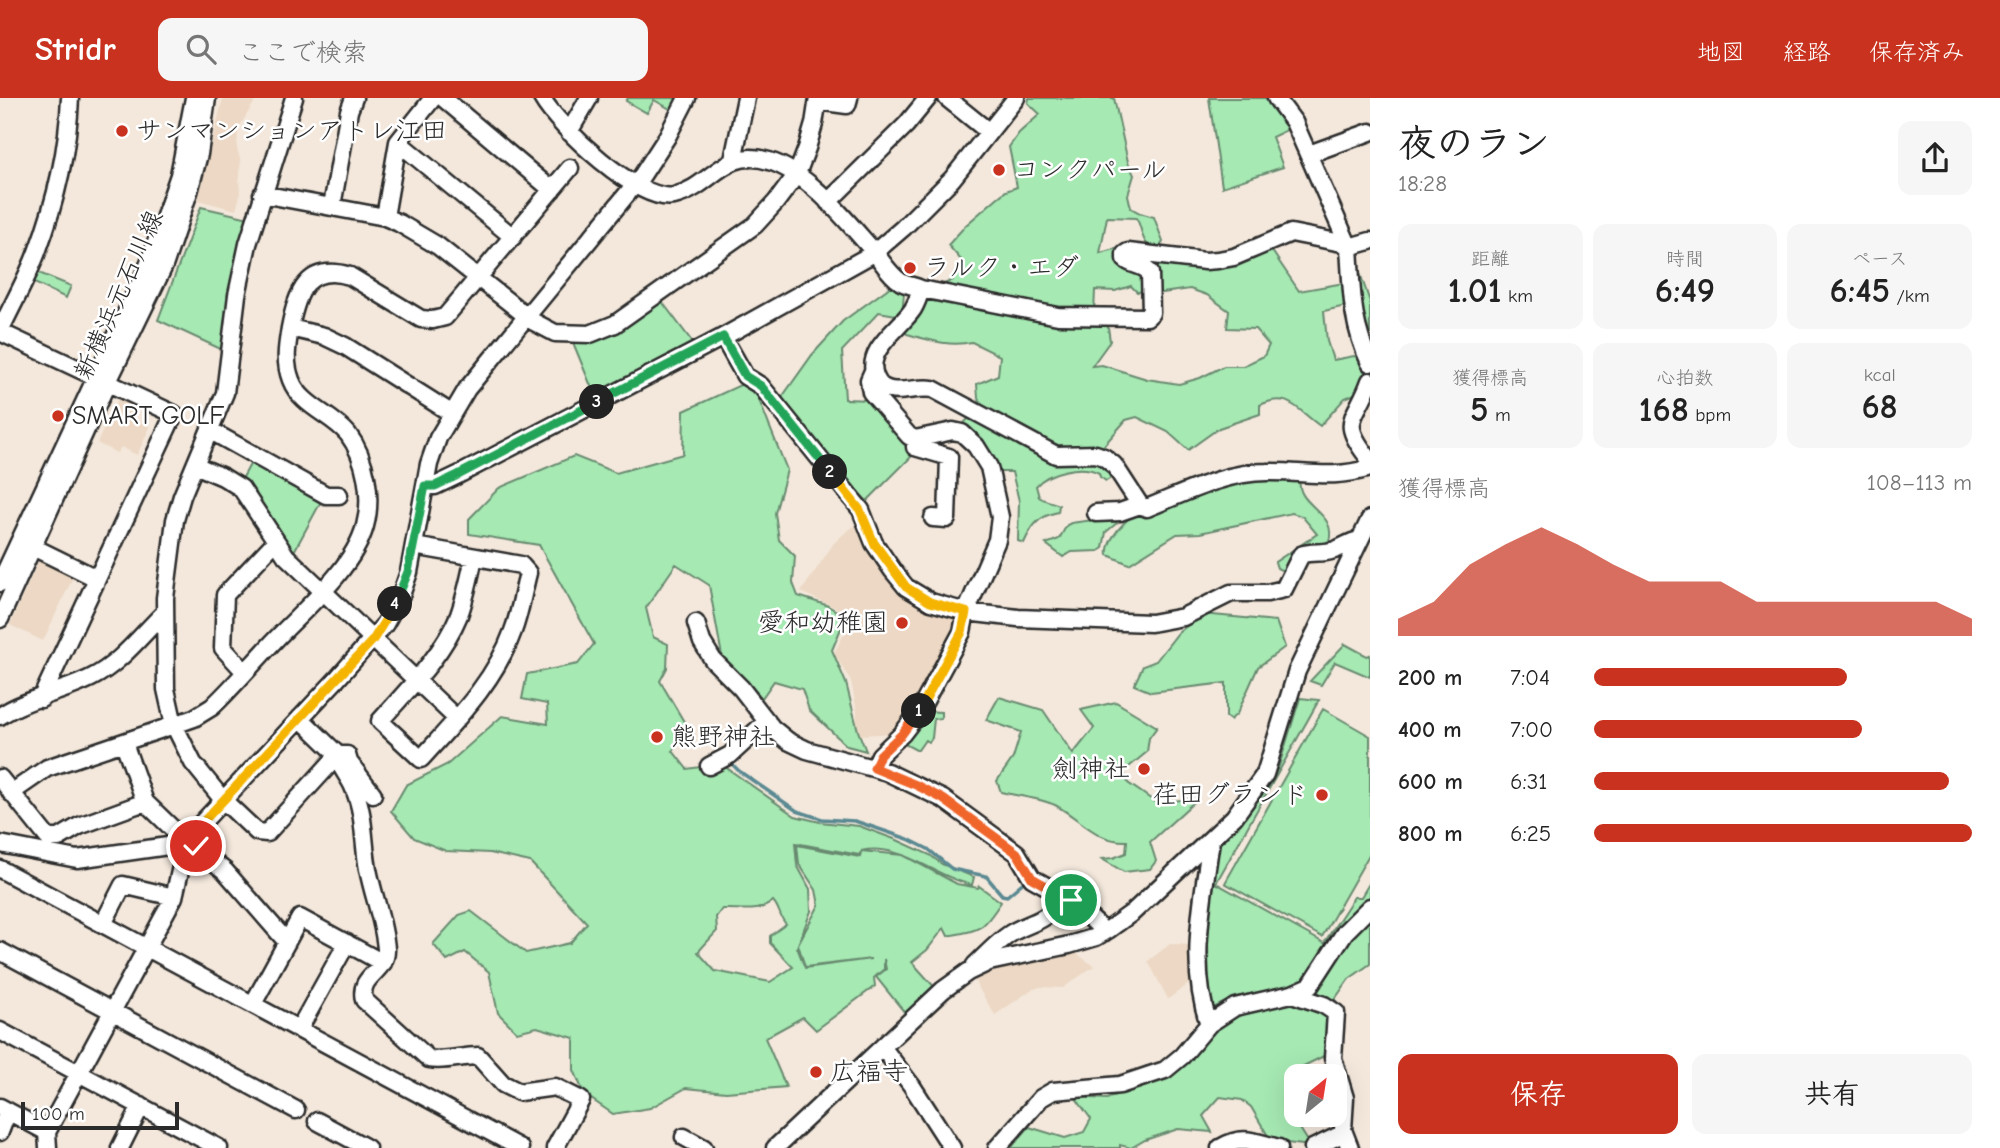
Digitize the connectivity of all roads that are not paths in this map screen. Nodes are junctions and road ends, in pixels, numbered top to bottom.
1 (70, 98) edge
2 (194, 98) edge
3 (207, 98) edge
4 (294, 98) edge
5 (354, 98) edge
6 (433, 98) edge
7 (443, 98) edge
8 (542, 98) edge
9 (589, 98) edge
10 (687, 98) edge
11 (746, 98) edge
12 (849, 98) edge
13 (928, 98) edge
14 (947, 98) edge
15 (1016, 98) edge
16 (1276, 98) edge
17 (818, 99) edge
18 (569, 132) junction
19 (989, 132) junction
20 (1370, 132) edge
21 (398, 142) junction
22 (1309, 154) junction
23 (733, 160) junction
24 (570, 168) dead end
25 (797, 174) junction
26 (634, 186) junction
27 (552, 190) junction
28 (262, 194) junction
29 (828, 202) junction
30 (332, 206) junction
31 (385, 217) junction
32 (513, 237) junction
33 (1370, 241) edge
34 (1348, 246) junction
35 (874, 253) junction
36 (478, 278) junction
37 (921, 289) junction
38 (527, 317) junction
39 (290, 328) junction
40 (0, 331) edge
41 (723, 337) junction
42 (1370, 363) edge
43 (873, 371) junction
44 (102, 380) junction
45 (1370, 382) edge
46 (974, 411) junction
47 (451, 413) junction
48 (953, 430) junction
49 (211, 431) junction
50 (915, 439) junction
51 (1370, 460) edge
52 (195, 465) junction
53 (1370, 468) edge
54 (425, 486) junction
55 (339, 495) dead end
56 (1140, 505) junction
57 (1097, 513) dead end
58 (933, 518) dead end
59 (1370, 519) edge
60 (1359, 540) junction
61 (275, 542) junction
62 (414, 546) junction
63 (33, 547) junction
64 (474, 557) junction
65 (96, 579) junction
66 (0, 583) edge
67 (322, 591) junction
68 (165, 612) junction
69 (966, 612) junction
70 (0, 619) edge
71 (696, 623) dead end
72 (373, 640) junction
73 (246, 672) junction
74 (416, 680) junction
75 (41, 699) junction
76 (0, 716) edge
77 (300, 718) junction
78 (457, 719) junction
79 (767, 721) junction
80 (174, 725) junction
81 (124, 743) junction
82 (338, 755) junction
83 (709, 766) dead end
84 (874, 768) junction
85 (0, 778) edge
86 (11, 793) junction
87 (373, 794) dead end
88 (223, 800) junction
89 (145, 802) junction
90 (1212, 840) junction
91 (0, 844) edge
92 (184, 847) junction
93 (0, 869) edge
94 (1062, 895) junction
95 (174, 897) junction
96 (1370, 907) edge
97 (103, 924) junction
98 (1105, 932) junction
99 (287, 942) junction
100 (347, 943) junction
101 (146, 948) junction
102 (0, 951) edge
103 (383, 962) junction
104 (968, 972) junction
105 (1292, 994) junction
106 (253, 1004) junction
107 (112, 1011) junction
108 (1208, 1020) junction
109 (299, 1029) junction
110 (0, 1031) edge
111 (883, 1048) junction
112 (78, 1073) junction
113 (141, 1106) junction
114 (4, 1109) edge
115 (296, 1110) dead end
116 (317, 1121) dead end
117 (0, 1132) edge
118 (684, 1137) dead end
119 (48, 1140) edge
120 (1347, 1140) edge
121 (359, 1146) edge
122 (120, 1148) edge
123 (219, 1148) edge
124 (520, 1148) edge
125 (555, 1148) edge
126 (704, 1148) edge
127 (775, 1148) edge
128 (952, 1148) edge
129 (997, 1148) edge
130 (1220, 1148) edge
131 (1279, 1148) edge
132 (1313, 1148) edge

1 - 40 street
2 - 44 street, 新横浜元石川線
3 - 44 street, 新横浜元石川線
4 - 28 street
5 - 30 street
6 - 21 street
7 - 27 street
8 - 18 street
9 - 18 street
10 - 26 street
11 - 23 street
12 - 17 street
13 - 29 street
14 - 19 street
15 - 19 street
16 - 22 street
17 - 25 street
18 - 26 street
19 - 35 street
20 - 22 street
21 - 31 street
21 - 32 street
22 - 34 street
23 - 25 street
23 - 26 street
24 - 27 street
25 - 29 street
25 - 38 street
26 - 38 street
27 - 32 street
28 - 30 street
28 - 49 street
29 - 35 street
30 - 31 street
31 - 36 street
32 - 36 street
33 - 34 street
34 - 37 street
34 - 42 street
35 - 37 street
35 - 41 street
36 - 38 street
36 - 39 street
37 - 43 street
38 - 47 street
39 - 47 street
39 - 67 street
40 - 44 street
41 - 54 street
41 - 69 street
43 - 46 street
43 - 50 street
44 - 63 street, 新横浜元石川線
44 - 65 street
44 - 66 street, 新横浜元石川線
45 - 51 street
46 - 48 street
46 - 56 street
47 - 54 street
48 - 50 street
48 - 69 street
49 - 52 street
49 - 55 street
50 - 58 street
52 - 61 street
52 - 68 street
53 - 56 street
54 - 62 street
56 - 57 street
59 - 60 street
60 - 69 street
60 - 90 street
61 - 67 street
61 - 73 street
62 - 64 street
62 - 72 street
63 - 65 street
63 - 70 street, 新横浜元石川線
64 - 74 street
64 - 78 street
65 - 75 street
67 - 72 street
67 - 73 street
68 - 75 street
68 - 80 street
69 - 84 street
71 - 79 street
72 - 74 street
72 - 77 street
73 - 80 street
74 - 78 street
74 - 78 street
75 - 76 street
77 - 82 street
77 - 88 street
79 - 83 street
79 - 84 street
80 - 81 street
80 - 88 street
81 - 86 street
81 - 89 street
82 - 87 street
82 - 88 street
82 - 103 street
84 - 94 street
85 - 86 street
86 - 89 street
88 - 92 street
89 - 92 street
90 - 98 street
90 - 108 street
91 - 92 street
92 - 95 street
92 - 99 street
93 - 97 street
94 - 98 street
94 - 104 street
95 - 97 street
95 - 101 street
96 - 105 street
97 - 101 street
98 - 104 street
99 - 100 street
99 - 106 street
100 - 103 street
100 - 109 street
101 - 106 street
101 - 107 street
102 - 107 street
103 - 125 street
104 - 111 street
105 - 108 street
105 - 120 street
106 - 109 street
107 - 112 street
107 - 115 street
108 - 129 street
109 - 124 street
110 - 112 street
111 - 127 street
111 - 128 street
112 - 113 street
112 - 119 street
113 - 122 street
113 - 123 street
114 - 117 street
114 - 119 street
116 - 121 street
118 - 126 street
120 - 132 street
130 - 131 street

